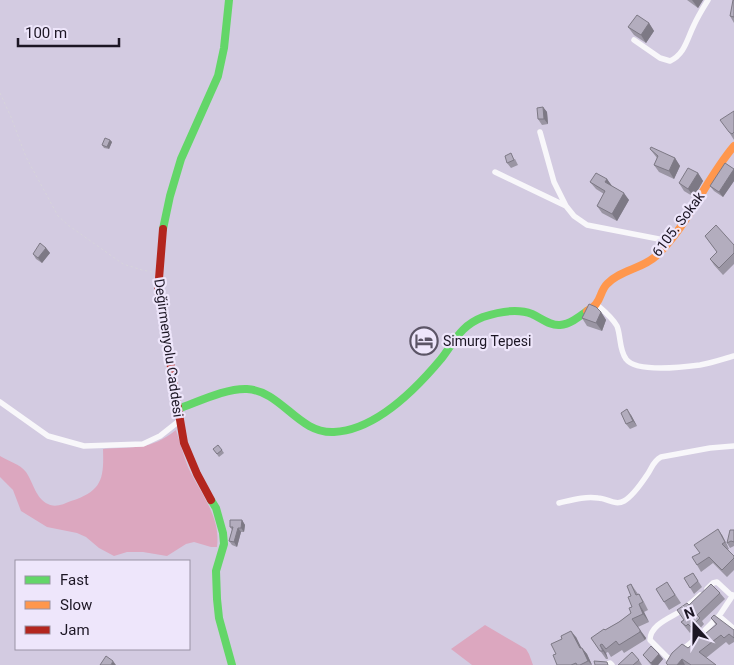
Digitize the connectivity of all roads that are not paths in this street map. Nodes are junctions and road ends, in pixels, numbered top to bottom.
1 (229, 0) edge
2 (708, 0) edge
3 (634, 40) dead end
4 (540, 132) dead end
5 (734, 146) edge
6 (495, 172) dead end
7 (566, 206) junction
8 (669, 241) junction
9 (596, 304) junction
10 (734, 356) edge
11 (0, 402) edge
12 (178, 409) junction
13 (179, 422) junction
14 (734, 446) edge
15 (559, 503) dead end
16 (733, 594) edge
17 (719, 616) junction
18 (734, 629) edge
19 (670, 660) junction
20 (232, 665) edge
21 (604, 665) edge
22 (612, 665) edge
23 (663, 665) edge

1 - 12 street, Değirmenyolu Caddesi
2 - 3 street
4 - 7 street
5 - 8 street, 6105. Sokak
6 - 7 street
7 - 8 street
8 - 9 street, 6105. Sokak
9 - 10 street
9 - 12 street
11 - 13 street
12 - 13 street, Değirmenyolu Caddesi
13 - 20 street, Değirmenyolu Caddesi
14 - 15 street
16 - 17 street
16 - 19 street
17 - 18 street
17 - 19 street
19 - 23 street
21 - 22 street

